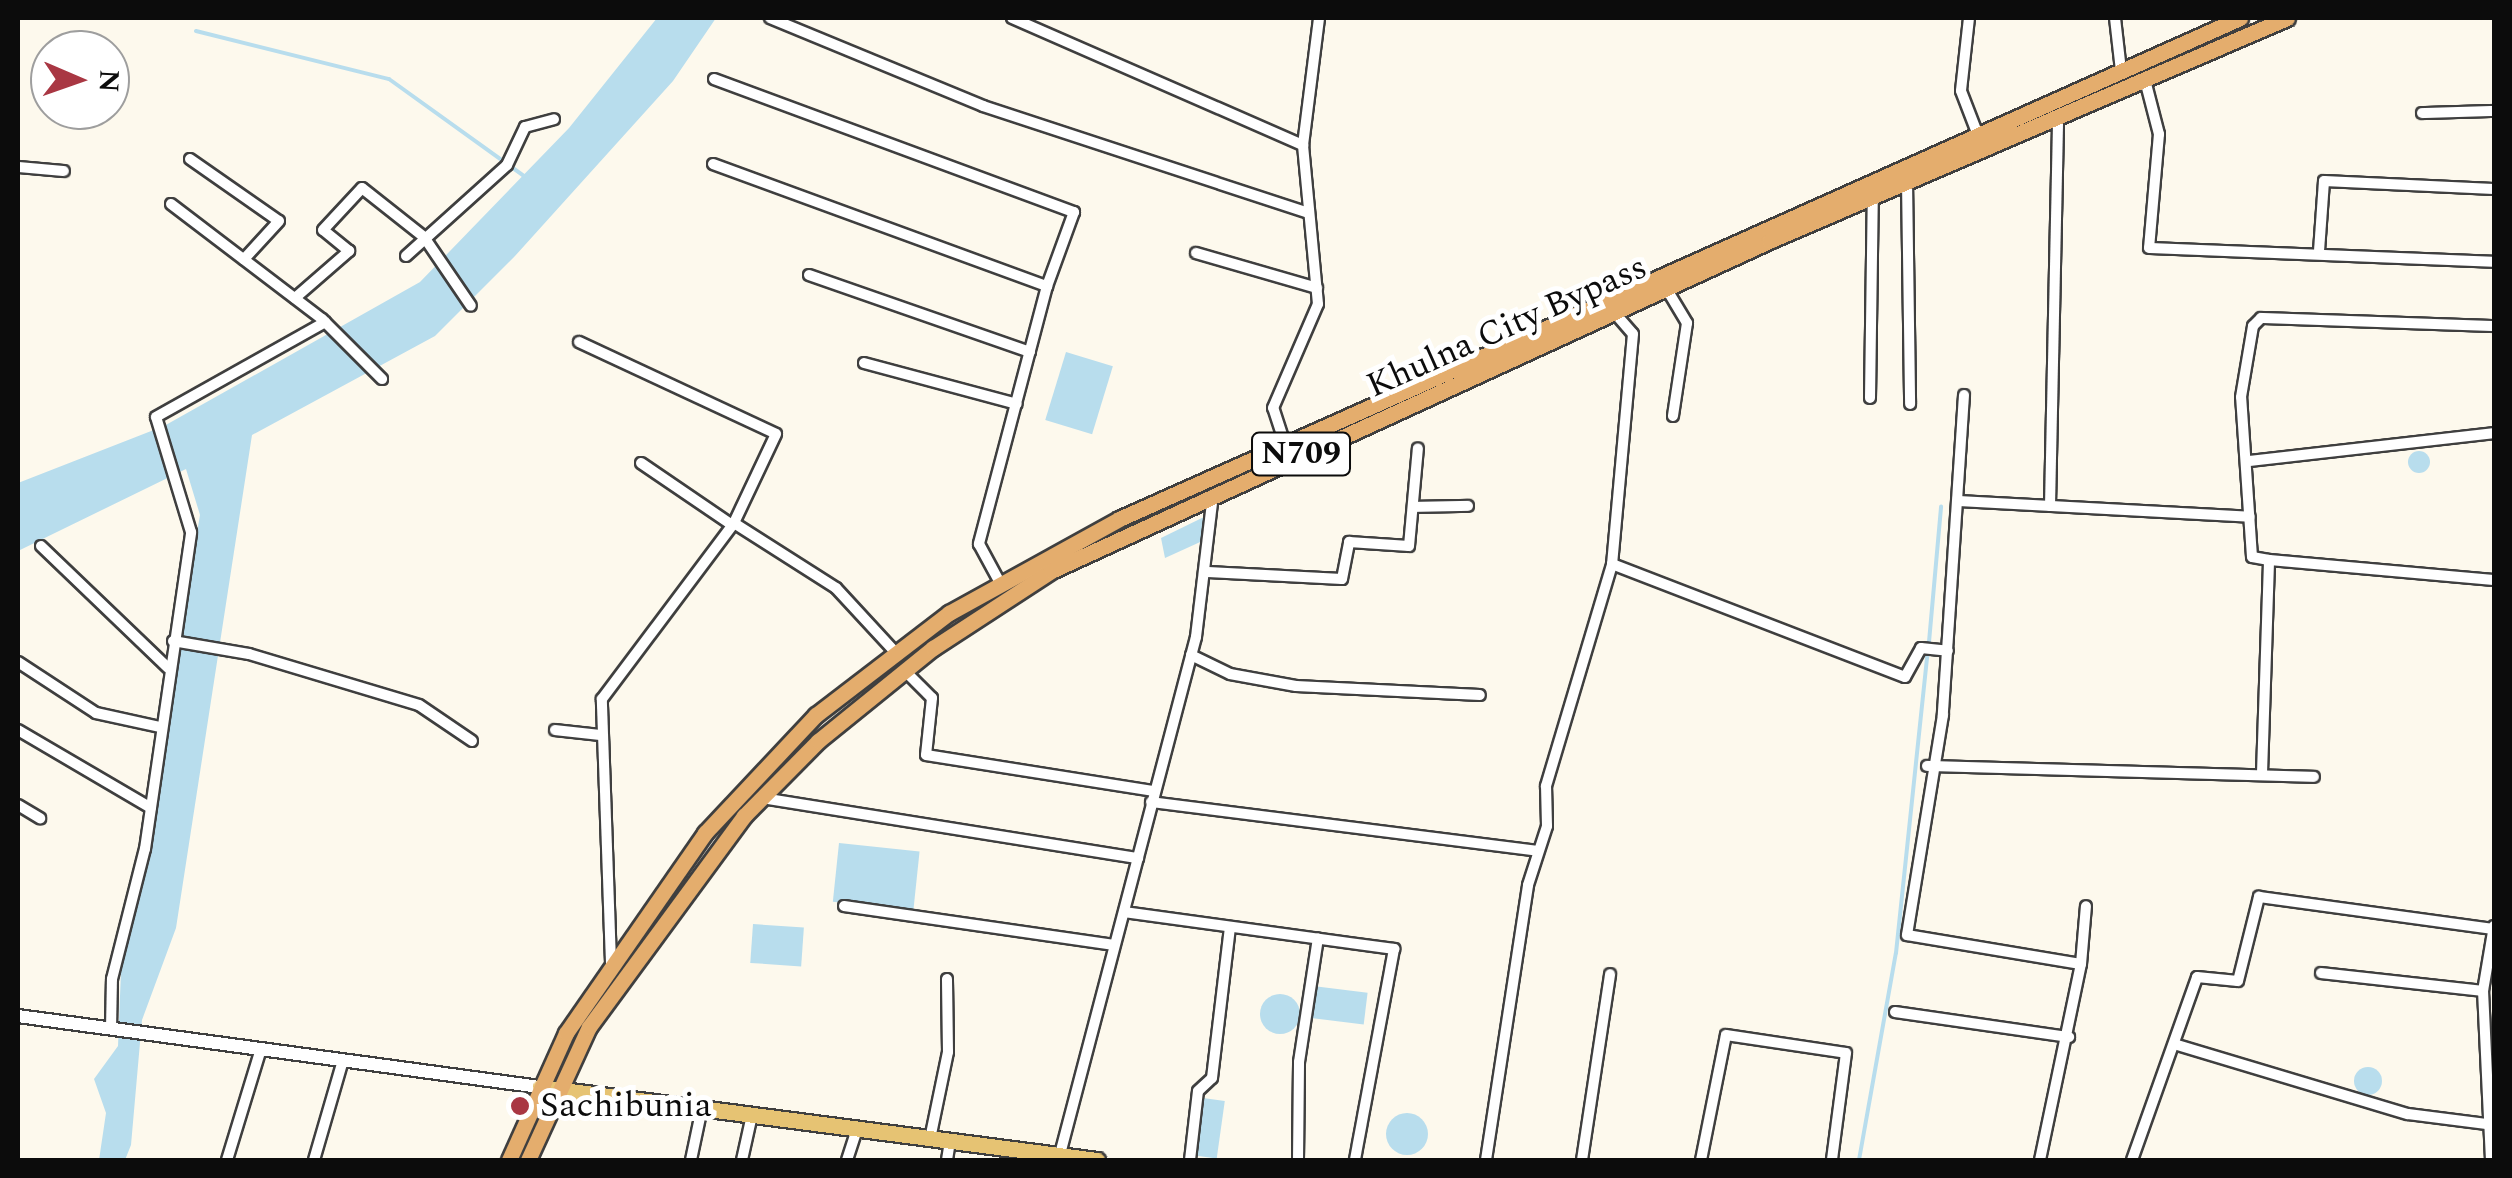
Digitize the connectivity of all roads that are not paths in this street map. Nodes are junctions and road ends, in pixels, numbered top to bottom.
1 (770, 18) edge
2 (1012, 18) edge
3 (1319, 18) edge
4 (1968, 18) edge
5 (2115, 18) edge
6 (2240, 18) edge
7 (2287, 18) edge
8 (2122, 71) junction
9 (714, 79) dead end
10 (2145, 80) junction
11 (2494, 111) edge
12 (2422, 113) dead end
13 (554, 119) dead end
14 (2058, 119) junction
15 (1978, 135) junction
16 (1303, 145) junction
17 (190, 159) dead end
18 (713, 164) dead end
19 (18, 166) edge
20 (64, 171) dead end
21 (1907, 181) junction
22 (2494, 189) edge
23 (1873, 195) junction
24 (172, 204) dead end
25 (1308, 214) junction
26 (424, 238) junction
27 (2319, 250) junction
28 (1196, 253) dead end
29 (406, 256) dead end
30 (244, 259) junction
31 (2494, 262) edge
32 (809, 276) dead end
33 (1047, 286) junction
34 (1316, 288) junction
35 (1666, 288) junction
36 (295, 298) junction
37 (470, 304) dead end
38 (1613, 311) junction
39 (328, 324) junction
40 (2494, 326) edge
41 (579, 342) dead end
42 (1030, 352) junction
43 (864, 363) dead end
44 (380, 376) dead end
45 (1964, 395) dead end
46 (1870, 398) dead end
47 (1017, 404) junction
48 (1910, 404) dead end
49 (1673, 416) dead end
50 (2494, 433) edge
51 (1285, 444) junction
52 (1418, 448) dead end
53 (2250, 461) junction
54 (640, 463) dead end
55 (1213, 494) junction
56 (1959, 500) junction
57 (1468, 506) dead end
58 (2050, 506) junction
59 (1414, 507) junction
60 (2250, 517) junction
61 (733, 524) junction
62 (41, 546) dead end
63 (2269, 560) junction
64 (1612, 564) junction
65 (1208, 572) junction
66 (2494, 580) edge
67 (999, 581) junction
68 (174, 642) junction
69 (1948, 651) junction
70 (896, 653) junction
71 (1190, 655) junction
72 (18, 662) edge
73 (168, 668) junction
74 (904, 670) junction
75 (1480, 695) dead end
76 (160, 727) junction
77 (18, 730) edge
78 (555, 730) dead end
79 (600, 735) junction
80 (472, 741) dead end
81 (1928, 766) junction
82 (2262, 774) junction
83 (2314, 777) dead end
84 (1152, 797) junction
85 (762, 798) junction
86 (18, 805) edge
87 (150, 808) junction
88 (40, 818) dead end
89 (1537, 851) junction
90 (1138, 858) junction
91 (844, 906) dead end
92 (2086, 906) dead end
93 (1124, 912) junction
94 (1230, 926) junction
95 (2493, 927) edge
96 (1318, 938) junction
97 (1114, 945) junction
98 (611, 963) junction
99 (2082, 964) junction
100 (2321, 973) dead end
101 (1610, 974) dead end
102 (2490, 975) edge
103 (947, 979) dead end
104 (2482, 990) junction
105 (1895, 1012) dead end
106 (18, 1016) edge
107 (115, 1029) junction
108 (2069, 1038) junction
109 (2174, 1044) junction
110 (261, 1050) junction
111 (343, 1060) junction
112 (540, 1087) junction
113 (561, 1090) junction
114 (702, 1108) junction
115 (752, 1115) junction
116 (2486, 1124) junction
117 (856, 1129) junction
118 (930, 1139) junction
119 (950, 1141) junction
120 (1059, 1158) edge
121 (227, 1160) edge
122 (314, 1160) edge
123 (509, 1160) edge
124 (528, 1160) edge
125 (691, 1160) edge
126 (742, 1160) edge
127 (847, 1160) edge
128 (947, 1160) edge
129 (1095, 1160) edge
130 (1190, 1160) edge
131 (1298, 1160) edge
132 (1355, 1160) edge
133 (1486, 1160) edge
134 (1582, 1160) edge
135 (1701, 1160) edge
136 (1832, 1160) edge
137 (2040, 1160) edge
138 (2132, 1160) edge
139 (2490, 1160) edge

1 - 25 street
2 - 16 street
3 - 16 street
4 - 15 street
5 - 8 street
6 - 8 highway, Khulna City Bypass / N709
7 - 10 highway, Khulna City Bypass / N709
8 - 15 highway, Khulna City Bypass / N709
9 - 33 street
10 - 14 highway, Khulna City Bypass / N709
10 - 27 street
11 - 12 street
13 - 26 street
14 - 21 highway, Khulna City Bypass / N709
14 - 58 street
15 - 51 highway, Khulna City Bypass / N709
16 - 25 street
17 - 30 street
18 - 33 street
19 - 20 street
21 - 23 highway, Khulna City Bypass / N709
21 - 48 street
22 - 27 street
23 - 35 highway, Khulna City Bypass / N709
23 - 46 street
24 - 30 street
25 - 34 street
26 - 29 street
26 - 36 street
26 - 37 street
27 - 31 street
28 - 34 street
30 - 36 street
32 - 42 street
33 - 42 street
34 - 51 street
35 - 38 highway, Khulna City Bypass / N709
35 - 49 street
36 - 39 street
38 - 55 highway, Khulna City Bypass / N709
38 - 64 street
39 - 44 street
39 - 68 street
40 - 53 street
41 - 61 street
42 - 47 street
43 - 47 street
45 - 56 street
47 - 67 street
50 - 53 street
51 - 67 highway, Khulna City Bypass / N709
52 - 59 street
53 - 60 street
54 - 61 street
55 - 65 street
55 - 74 highway, Khulna City Bypass / N709
56 - 58 street
56 - 69 street
57 - 59 street
58 - 60 street
59 - 65 street
60 - 63 street
61 - 70 street
61 - 79 street
62 - 73 street
63 - 66 street
63 - 82 street
64 - 69 street
64 - 89 street
65 - 71 street
67 - 70 highway, Khulna City Bypass / N709
68 - 73 street
68 - 80 street
69 - 81 street
70 - 98 highway, Khulna City Bypass / N709
71 - 75 street
71 - 84 street
72 - 76 street
73 - 76 street
74 - 84 street
74 - 85 highway, Khulna City Bypass / N709
76 - 87 street
77 - 87 street
78 - 79 street
79 - 98 street
81 - 82 street
81 - 99 street
82 - 83 street
84 - 89 street
84 - 90 street
85 - 90 street
85 - 113 highway, Khulna City Bypass / N709
86 - 88 street
87 - 107 street
89 - 133 street
90 - 93 street
91 - 97 street
92 - 99 street
93 - 94 street
93 - 97 street
94 - 96 street
94 - 130 street
95 - 102 street
95 - 109 street
96 - 131 street
96 - 132 street
97 - 120 street
98 - 112 highway, Khulna City Bypass / N709
99 - 108 street
100 - 104 street
101 - 134 street
102 - 104 street
103 - 118 street
104 - 116 street
105 - 108 street
106 - 107 street
107 - 110 street
108 - 137 street
109 - 116 street
109 - 138 street
110 - 111 street
110 - 121 street
111 - 112 street
111 - 122 street
112 - 113 main road
112 - 123 highway, Khulna City Bypass / N709
113 - 114 main road
113 - 124 highway, Khulna City Bypass / N709
114 - 115 main road
114 - 125 street
115 - 117 main road
115 - 126 street
116 - 139 street
117 - 118 main road
117 - 127 street
118 - 119 main road
119 - 120 main road
119 - 128 street
120 - 129 main road
135 - 136 street

